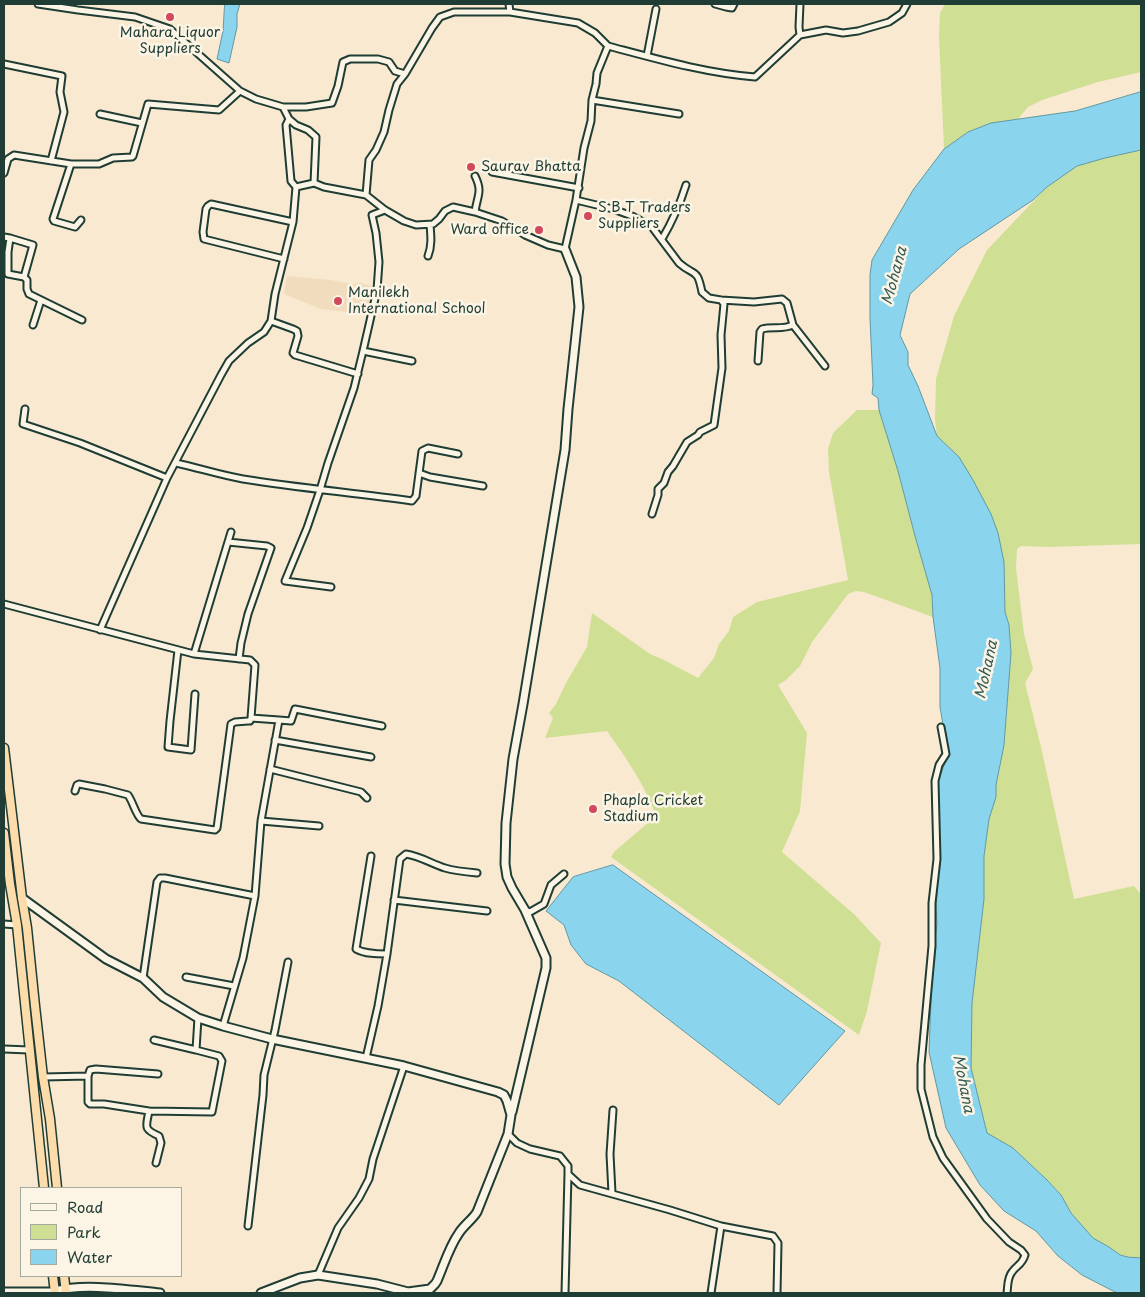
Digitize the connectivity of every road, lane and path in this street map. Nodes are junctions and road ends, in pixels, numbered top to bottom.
1 (38, 4) edge
2 (79, 4) edge
3 (509, 4) edge
4 (715, 4) edge
5 (734, 4) edge
6 (800, 4) edge
7 (907, 4) edge
8 (656, 9) dead end
9 (78, 10) junction
10 (510, 12) junction
11 (800, 35) junction
12 (608, 46) junction
13 (647, 56) junction
14 (4, 64) edge
15 (405, 74) junction
16 (240, 91) junction
17 (592, 100) junction
18 (282, 107) junction
19 (100, 114) dead end
20 (679, 114) dead end
21 (289, 119) junction
22 (142, 123) junction
23 (51, 161) junction
24 (71, 164) junction
25 (492, 172) dead end
26 (4, 173) edge
27 (474, 176) dead end
28 (314, 183) junction
29 (686, 185) dead end
30 (296, 186) junction
31 (578, 188) junction
32 (366, 195) junction
33 (576, 200) junction
34 (385, 210) junction
35 (476, 212) junction
36 (80, 220) dead end
37 (293, 222) junction
38 (430, 225) junction
39 (7, 237) edge
40 (662, 239) junction
41 (565, 249) junction
42 (428, 256) dead end
43 (284, 259) junction
44 (24, 277) junction
45 (41, 300) junction
46 (721, 300) junction
47 (82, 320) dead end
48 (271, 321) junction
49 (33, 325) dead end
50 (793, 325) junction
51 (363, 351) junction
52 (758, 360) dead end
53 (412, 361) dead end
54 (825, 366) dead end
55 (358, 374) junction
56 (25, 409) dead end
57 (458, 454) dead end
58 (176, 463) junction
59 (419, 473) junction
60 (168, 478) junction
61 (483, 486) dead end
62 (320, 490) junction
63 (652, 514) dead end
64 (231, 532) dead end
65 (228, 542) junction
66 (331, 587) dead end
67 (4, 604) edge
68 (100, 630) junction
69 (178, 650) junction
70 (194, 654) junction
71 (239, 659) junction
72 (195, 694) dead end
73 (251, 718) junction
74 (279, 720) junction
75 (382, 726) dead end
76 (941, 727) dead end
77 (275, 740) junction
78 (4, 748) edge
79 (371, 756) dead end
80 (270, 769) junction
81 (75, 791) dead end
82 (368, 798) dead end
83 (261, 820) junction
84 (319, 826) dead end
85 (4, 833) edge
86 (371, 856) dead end
87 (477, 873) dead end
88 (564, 874) dead end
89 (255, 896) junction
90 (22, 898) junction
91 (394, 900) junction
92 (525, 910) junction
93 (488, 911) dead end
94 (4, 924) edge
95 (16, 926) junction
96 (387, 954) junction
97 (288, 962) dead end
98 (186, 977) dead end
99 (143, 978) junction
100 (234, 986) junction
101 (198, 1018) junction
102 (223, 1026) junction
103 (272, 1039) junction
104 (154, 1040) dead end
105 (4, 1049) edge
106 (29, 1050) junction
107 (196, 1050) junction
108 (366, 1058) junction
109 (404, 1066) junction
110 (158, 1074) dead end
111 (88, 1076) junction
112 (43, 1077) junction
113 (613, 1110) dead end
114 (149, 1111) junction
115 (512, 1115) junction
116 (508, 1134) junction
117 (156, 1163) dead end
118 (568, 1174) junction
119 (44, 1187) edge
120 (57, 1187) edge
121 (612, 1193) junction
122 (248, 1226) dead end
123 (721, 1226) junction
124 (318, 1275) junction
125 (53, 1277) edge
126 (64, 1277) edge
127 (283, 1284) junction
128 (4, 1291) edge
129 (66, 1291) edge
130 (55, 1292) edge
131 (160, 1293) edge
132 (260, 1293) edge
133 (281, 1293) edge
134 (408, 1293) edge
135 (566, 1293) edge
136 (711, 1293) edge
137 (777, 1293) edge
138 (1007, 1293) edge

1 - 9 street
2 - 9 street
3 - 10 street
4 - 5 street
6 - 11 street
7 - 11 street
8 - 13 street
9 - 16 street
10 - 12 street
10 - 15 street
11 - 13 street
12 - 13 street
12 - 17 street
14 - 23 street
15 - 18 street
15 - 32 street
16 - 18 street
16 - 22 street
17 - 20 street
17 - 31 street
18 - 21 street
19 - 22 street
21 - 28 street
21 - 30 street
22 - 24 street
23 - 24 street
23 - 26 street
24 - 36 street
25 - 31 street
27 - 35 street
28 - 30 street
28 - 32 street
29 - 40 street
30 - 37 street
31 - 33 street
32 - 34 street
33 - 40 street
33 - 41 street
34 - 38 street
34 - 51 street
35 - 38 street
35 - 41 street
37 - 43 street
37 - 43 street
38 - 42 street
39 - 44 street
39 - 44 street
40 - 46 street
41 - 92 main road
43 - 48 street
44 - 45 street
45 - 47 street
45 - 49 street
46 - 50 street
46 - 63 street
48 - 55 street
48 - 58 street
50 - 52 street
50 - 54 street
51 - 53 street
51 - 55 street
55 - 62 street
56 - 60 street
57 - 59 street
58 - 60 street
58 - 62 street
59 - 61 street
59 - 62 street
60 - 68 street
62 - 66 street
64 - 65 street
65 - 70 street
65 - 71 street
67 - 68 street
68 - 69 street
69 - 70 street
69 - 72 street
70 - 71 street
71 - 73 street
73 - 74 street
73 - 81 street
74 - 75 street
74 - 77 street
76 - 138 street
77 - 79 street
77 - 80 street
78 - 90 highway
80 - 82 street
80 - 83 street
83 - 84 street
83 - 89 street
85 - 95 highway
86 - 96 street
87 - 91 street
88 - 92 street
89 - 99 street
89 - 100 street
90 - 99 main road
90 - 112 highway
91 - 93 street
91 - 96 street
92 - 115 main road
94 - 95 street
95 - 106 highway
96 - 108 street
97 - 103 street
98 - 100 street
99 - 101 main road
100 - 102 street
101 - 102 main road
101 - 107 street
102 - 103 main road
103 - 108 main road
103 - 122 street
104 - 107 street
105 - 106 street
106 - 119 highway
107 - 114 street
108 - 109 main road
109 - 115 main road
109 - 124 street
110 - 111 street
111 - 112 street
111 - 114 street
112 - 120 highway
113 - 121 street
114 - 117 street
115 - 116 main road
116 - 118 street
116 - 134 main road
118 - 121 street
118 - 135 street
121 - 123 street
123 - 136 street
123 - 137 street
124 - 127 main road
124 - 134 main road
125 - 130 highway
126 - 129 highway
127 - 132 main road
127 - 133 street
128 - 130 street
129 - 130 main road
129 - 131 main road

